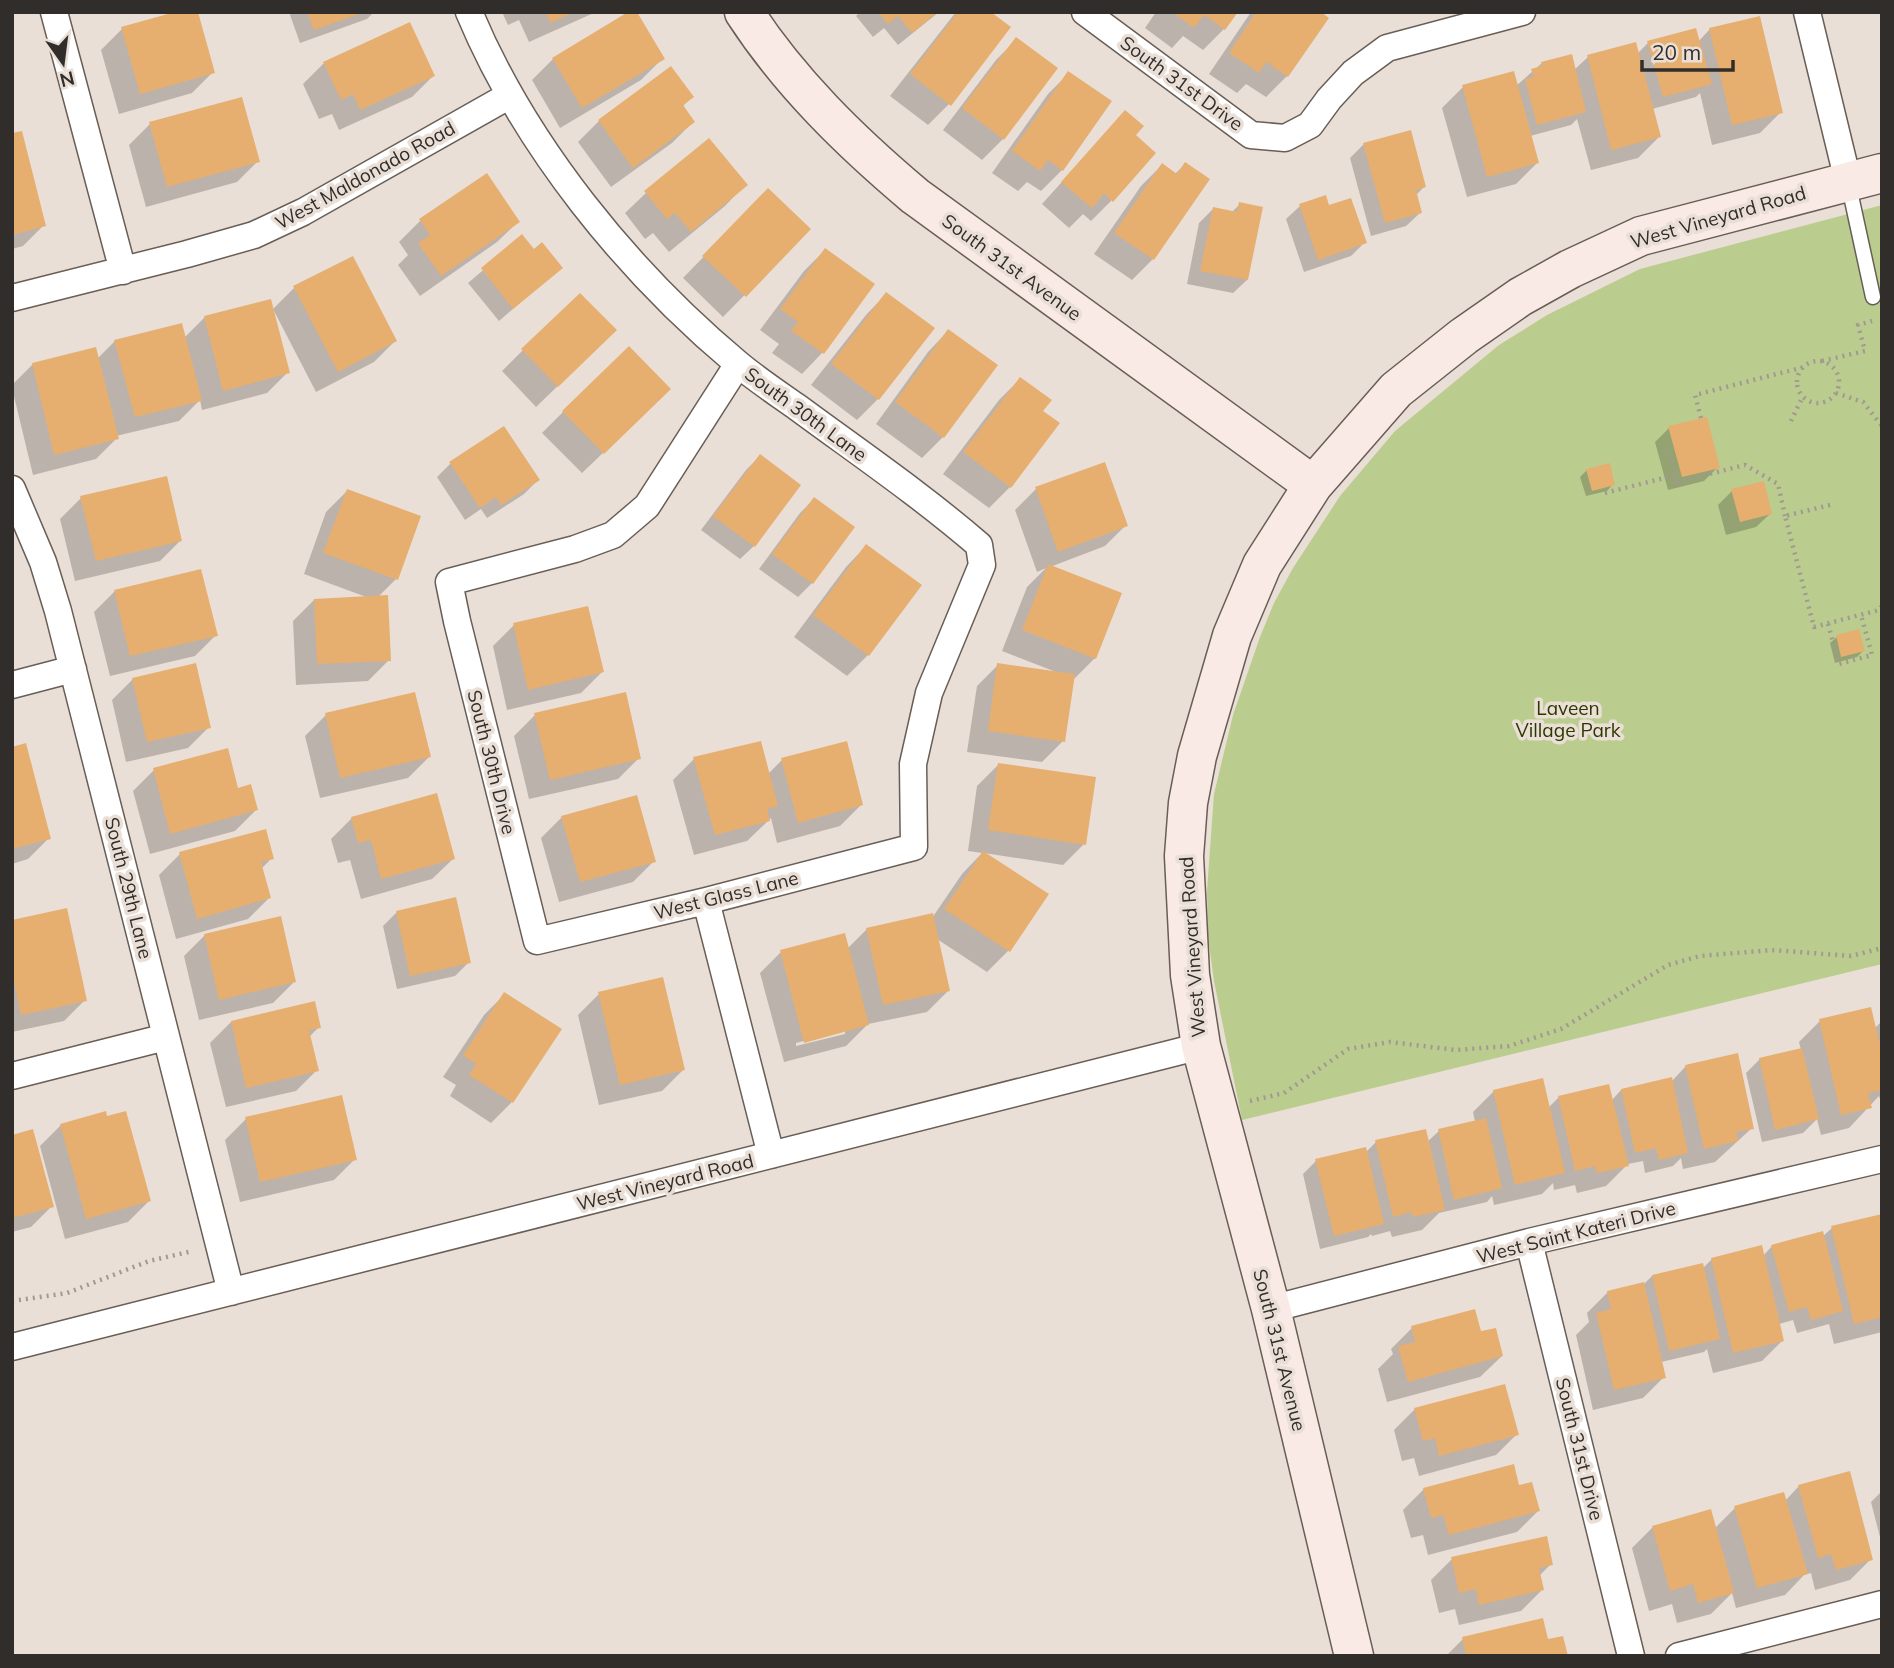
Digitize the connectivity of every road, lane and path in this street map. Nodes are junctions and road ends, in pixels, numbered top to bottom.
1 (54, 12) edge
2 (469, 12) edge
3 (744, 12) edge
4 (1085, 12) edge
5 (1522, 12) edge
6 (1807, 12) edge
7 (510, 95) junction
8 (1865, 177) edge
9 (122, 271) junction
10 (1873, 297) dead end
11 (12, 298) edge
12 (1875, 320) dead end
13 (1820, 362) junction
14 (738, 364) junction
15 (1804, 367) junction
16 (1836, 393) junction
17 (1803, 396) junction
18 (1701, 418) dead end
19 (1791, 421) dead end
20 (1882, 426) edge
21 (1670, 454) dead end
22 (1676, 475) junction
23 (1313, 485) junction
24 (12, 489) edge
25 (1605, 493) dead end
26 (1830, 505) dead end
27 (1785, 516) junction
28 (1882, 606) edge
29 (1861, 615) junction
30 (1828, 624) junction
31 (73, 668) junction
32 (12, 685) edge
33 (914, 847) joint
34 (706, 901) junction
35 (537, 941) joint
36 (1882, 948) edge
37 (166, 1037) junction
38 (1201, 1046) junction
39 (12, 1076) edge
40 (1250, 1101) dead end
41 (771, 1155) junction
42 (1882, 1160) edge
43 (1529, 1242) junction
44 (219, 1245) junction
45 (231, 1292) junction
46 (12, 1301) edge
47 (1271, 1309) junction
48 (12, 1347) edge
49 (1882, 1604) edge
50 (1354, 1656) edge
51 (1631, 1656) edge
52 (1679, 1656) edge

1 - 9 street
2 - 7 street, South 30th Lane
3 - 23 street, South 31st Avenue
4 - 5 street, South 31st Drive
6 - 8 street
7 - 9 street, West Maldonado Road
7 - 14 street, South 30th Lane
8 - 10 lane
8 - 23 street, West Vineyard Road
9 - 11 street, West Maldonado Road
12 - 13 path
13 - 15 path
13 - 16 path
14 - 33 street, South 30th Lane
14 - 35 street, South 30th Drive
15 - 17 path
15 - 18 path
16 - 17 path
16 - 20 path
17 - 19 path
21 - 22 path
22 - 25 path
22 - 27 path
23 - 38 street, West Vineyard Road
24 - 31 street, South 29th Lane
26 - 27 path
27 - 30 path
28 - 29 path
29 - 30 path
29 - 30 path
31 - 32 street
31 - 37 street, South 29th Lane
33 - 34 street, West Glass Lane
34 - 35 street, West Glass Lane
34 - 41 street
36 - 40 path
37 - 39 street
37 - 44 street, South 29th Lane
38 - 41 street, West Vineyard Road
38 - 47 street, South 31st Avenue
41 - 45 street, West Vineyard Road
42 - 43 street, West Saint Kateri Drive
43 - 47 street, West Saint Kateri Drive
43 - 51 street, South 31st Drive
44 - 45 street, South 29th Lane
44 - 46 path
45 - 48 street, West Vineyard Road
47 - 50 street, South 31st Avenue
49 - 52 street

